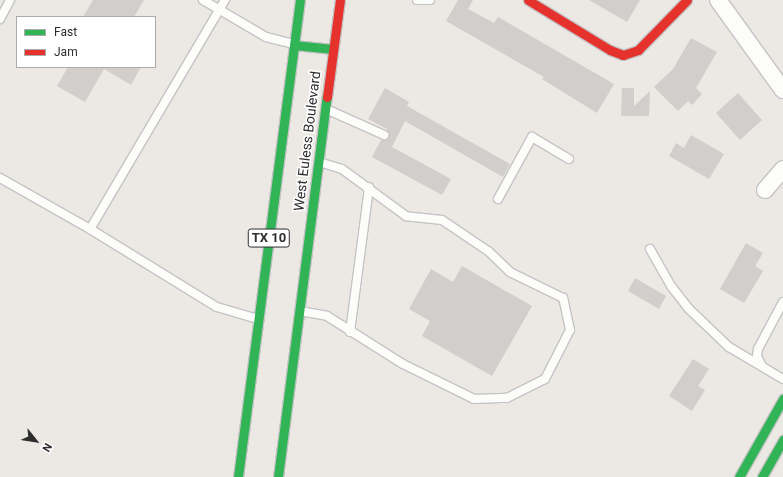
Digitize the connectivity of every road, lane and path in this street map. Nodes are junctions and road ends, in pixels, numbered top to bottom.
1 (10, 0) edge
2 (203, 0) edge
3 (225, 0) edge
4 (300, 0) edge
5 (340, 0) edge
6 (417, 0) edge
7 (430, 0) edge
8 (528, 0) edge
9 (687, 0) edge
10 (718, 0) edge
11 (220, 10) junction
12 (0, 19) edge
13 (294, 45) junction
14 (333, 49) junction
15 (783, 90) edge
16 (326, 108) junction
17 (384, 135) dead end
18 (569, 159) dead end
19 (318, 162) junction
20 (783, 169) edge
21 (0, 178) edge
22 (369, 187) junction
23 (765, 190) dead end
24 (498, 199) dead end
25 (90, 229) junction
26 (650, 250) dead end
27 (783, 302) edge
28 (299, 311) junction
29 (259, 319) junction
30 (350, 332) junction
31 (762, 367) junction
32 (783, 379) edge
33 (783, 400) edge
34 (783, 440) edge
35 (238, 477) edge
36 (278, 477) edge
37 (739, 477) edge
38 (762, 477) edge

1 - 12 lane
2 - 11 lane
3 - 11 lane
4 - 13 main road, West Euless Boulevard / TX 10
5 - 14 main road, West Euless Boulevard / TX 10
6 - 7 lane
8 - 9 main road
10 - 15 street
11 - 13 lane
11 - 25 lane
13 - 14 main road
13 - 29 main road, West Euless Boulevard / TX 10
14 - 16 main road, West Euless Boulevard / TX 10
16 - 17 lane
16 - 19 main road, West Euless Boulevard / TX 10
18 - 24 lane
19 - 22 lane
19 - 28 main road, West Euless Boulevard / TX 10
20 - 23 street
21 - 25 lane
22 - 30 lane
22 - 30 lane
25 - 29 lane
26 - 31 lane
27 - 31 lane
28 - 30 lane
28 - 36 main road, West Euless Boulevard / TX 10
29 - 35 main road, West Euless Boulevard / TX 10
31 - 32 lane
33 - 37 main road
34 - 38 main road

